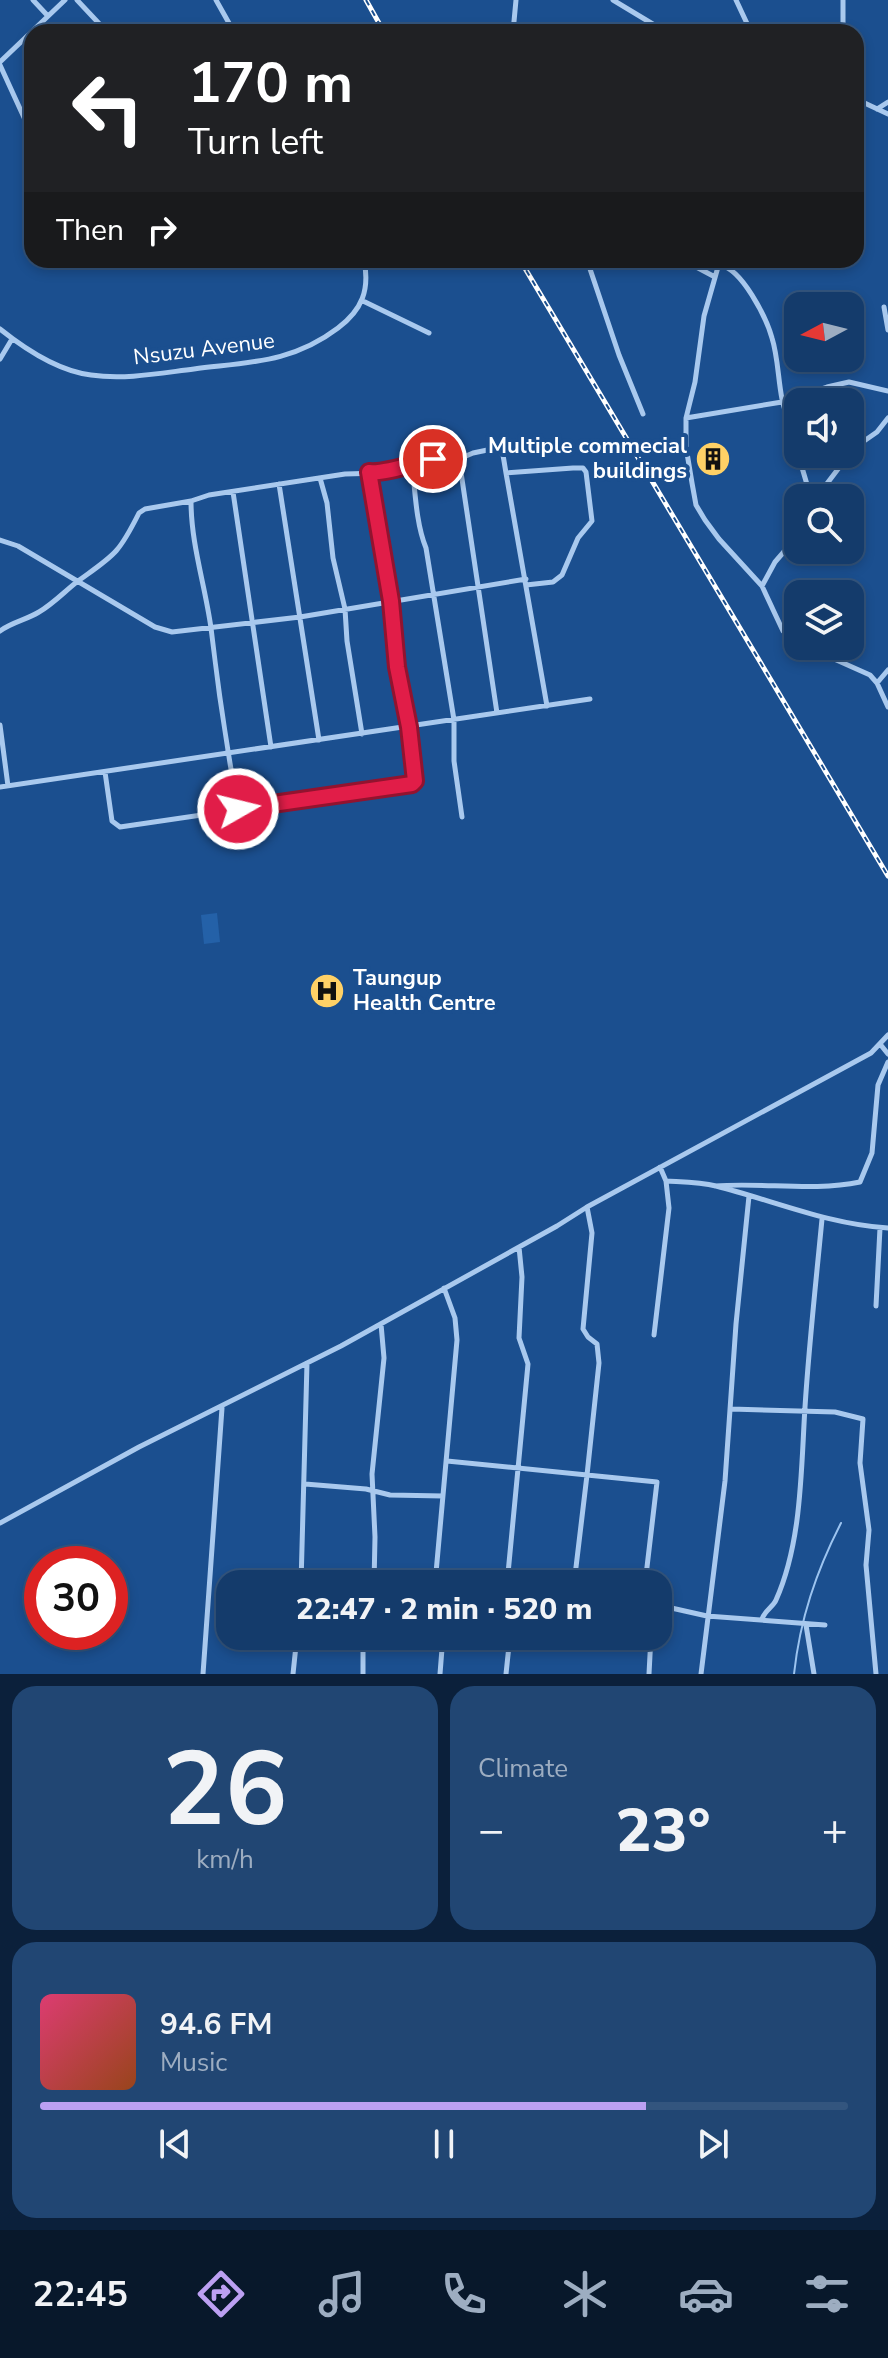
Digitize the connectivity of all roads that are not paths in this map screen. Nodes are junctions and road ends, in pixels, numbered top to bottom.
1 (33, 0) edge
2 (65, 0) edge
3 (77, 0) edge
4 (216, 0) edge
5 (516, 0) edge
6 (613, 0) edge
7 (736, 0) edge
8 (843, 0) edge
9 (47, 15) junction
10 (38, 24) edge
11 (100, 24) edge
12 (228, 24) edge
13 (514, 24) edge
14 (653, 24) edge
15 (747, 24) edge
16 (843, 24) edge
17 (24, 38) edge
18 (0, 63) edge
19 (888, 102) edge
20 (864, 103) edge
21 (876, 109) junction
22 (888, 114) edge
23 (24, 117) edge
24 (365, 268) edge
25 (590, 268) edge
26 (698, 268) edge
27 (718, 268) edge
28 (729, 268) edge
29 (715, 277) junction
30 (363, 301) junction
31 (884, 307) dead end
32 (0, 329) edge
33 (888, 330) edge
34 (429, 333) dead end
35 (13, 339) junction
36 (0, 359) edge
37 (888, 391) edge
38 (782, 402) junction
39 (784, 408) edge
40 (643, 414) dead end
41 (686, 418) junction
42 (888, 418) edge
43 (459, 459) junction
44 (412, 463) junction
45 (369, 472) junction
46 (506, 473) junction
47 (320, 478) junction
48 (279, 484) junction
49 (825, 484) edge
50 (233, 492) junction
51 (191, 501) junction
52 (0, 540) edge
53 (784, 552) edge
54 (79, 581) junction
55 (526, 582) junction
56 (480, 586) junction
57 (762, 586) junction
58 (434, 594) junction
59 (391, 601) junction
60 (345, 609) junction
61 (300, 617) junction
62 (254, 623) junction
63 (211, 628) junction
64 (0, 631) edge
65 (784, 632) edge
66 (840, 660) edge
67 (888, 670) edge
68 (877, 683) junction
69 (590, 699) dead end
70 (547, 706) junction
71 (888, 707) edge
72 (497, 713) junction
73 (454, 720) junction
74 (0, 725) edge
75 (409, 727) junction
76 (362, 734) junction
77 (319, 740) junction
78 (271, 747) junction
79 (228, 754) junction
80 (105, 772) junction
81 (8, 786) junction
82 (0, 787) edge
83 (238, 809) junction
84 (462, 817) dead end
85 (888, 1035) edge
86 (880, 1044) junction
87 (888, 1054) edge
88 (888, 1062) edge
89 (660, 1167) junction
90 (666, 1181) junction
91 (715, 1186) junction
92 (749, 1196) junction
93 (587, 1207) junction
94 (822, 1219) junction
95 (880, 1228) junction
96 (888, 1228) edge
97 (519, 1247) junction
98 (444, 1288) junction
99 (876, 1306) dead end
100 (381, 1324) junction
101 (654, 1335) dead end
102 (307, 1363) junction
103 (222, 1407) junction
104 (731, 1409) junction
105 (805, 1410) junction
106 (447, 1461) junction
107 (517, 1469) junction
108 (587, 1475) junction
109 (305, 1484) junction
110 (373, 1492) junction
111 (444, 1496) junction
112 (0, 1523) edge
113 (302, 1570) edge
114 (374, 1570) edge
115 (436, 1570) edge
116 (508, 1570) edge
117 (576, 1570) edge
118 (647, 1570) edge
119 (672, 1608) edge
120 (707, 1616) junction
121 (762, 1619) junction
122 (805, 1625) junction
123 (825, 1625) dead end
124 (296, 1650) edge
125 (363, 1650) edge
126 (442, 1650) edge
127 (509, 1650) edge
128 (650, 1650) edge
129 (203, 1674) edge
130 (293, 1674) edge
131 (363, 1674) edge
132 (440, 1674) edge
133 (506, 1674) edge
134 (649, 1674) edge
135 (701, 1674) edge
136 (814, 1674) edge
137 (876, 1674) edge

1 - 9 street
2 - 9 street
3 - 11 street
4 - 12 street
5 - 13 street
6 - 14 street
7 - 15 street
8 - 16 street
9 - 10 street
17 - 18 street
18 - 23 street
19 - 21 street
20 - 21 street
21 - 22 street
24 - 30 street
25 - 40 street
26 - 29 street
27 - 29 street
28 - 38 street
29 - 41 street
30 - 34 street
30 - 35 street, Nsuzu Avenue
31 - 33 street
32 - 35 street, Nsuzu Avenue
35 - 36 street
37 - 38 street
38 - 39 street
38 - 41 street
41 - 57 street
42 - 49 street
43 - 44 street
43 - 46 street
43 - 56 street
44 - 45 street
44 - 58 street
45 - 47 street
45 - 59 street
46 - 55 street
46 - 55 street
47 - 48 street
47 - 60 street
48 - 50 street
48 - 61 street
50 - 51 street
50 - 62 street
51 - 54 street
51 - 63 street
52 - 54 street
53 - 57 street
54 - 63 street
54 - 64 street
55 - 56 street
55 - 70 street
56 - 58 street
56 - 72 street
57 - 65 street
58 - 59 street
58 - 73 street
59 - 60 street
59 - 75 street
60 - 61 street
60 - 76 street
61 - 62 street
61 - 77 street
62 - 63 street
62 - 78 street
63 - 79 street
66 - 68 street
67 - 68 street
68 - 71 street
69 - 70 street
70 - 72 street
72 - 73 street
73 - 75 street
73 - 84 street
74 - 81 street
75 - 76 street
75 - 83 street
76 - 77 street
77 - 78 street
78 - 79 street
79 - 80 street
79 - 83 street
80 - 81 street
80 - 83 street
81 - 82 street
85 - 86 street
86 - 87 street
86 - 89 street
88 - 91 street
89 - 90 street
89 - 93 street
90 - 91 street
90 - 101 street
91 - 92 street
92 - 94 street
92 - 104 street
93 - 97 street
93 - 108 street
94 - 95 street
94 - 105 street
95 - 96 street
95 - 99 street
97 - 98 street
97 - 107 street
98 - 100 street
98 - 106 street
100 - 102 street
100 - 110 street
102 - 103 street
102 - 109 street
103 - 112 street
103 - 129 street
104 - 105 street
104 - 120 street
105 - 121 street
105 - 137 street
106 - 107 street
106 - 111 street
107 - 108 street
107 - 116 street
108 - 117 street
108 - 118 street
109 - 110 street
109 - 113 street
110 - 111 street
110 - 114 street
111 - 115 street
119 - 120 street
120 - 121 street
120 - 135 street
121 - 122 street
122 - 123 street
122 - 136 street
124 - 130 street
125 - 131 street
126 - 132 street
127 - 133 street
128 - 134 street

